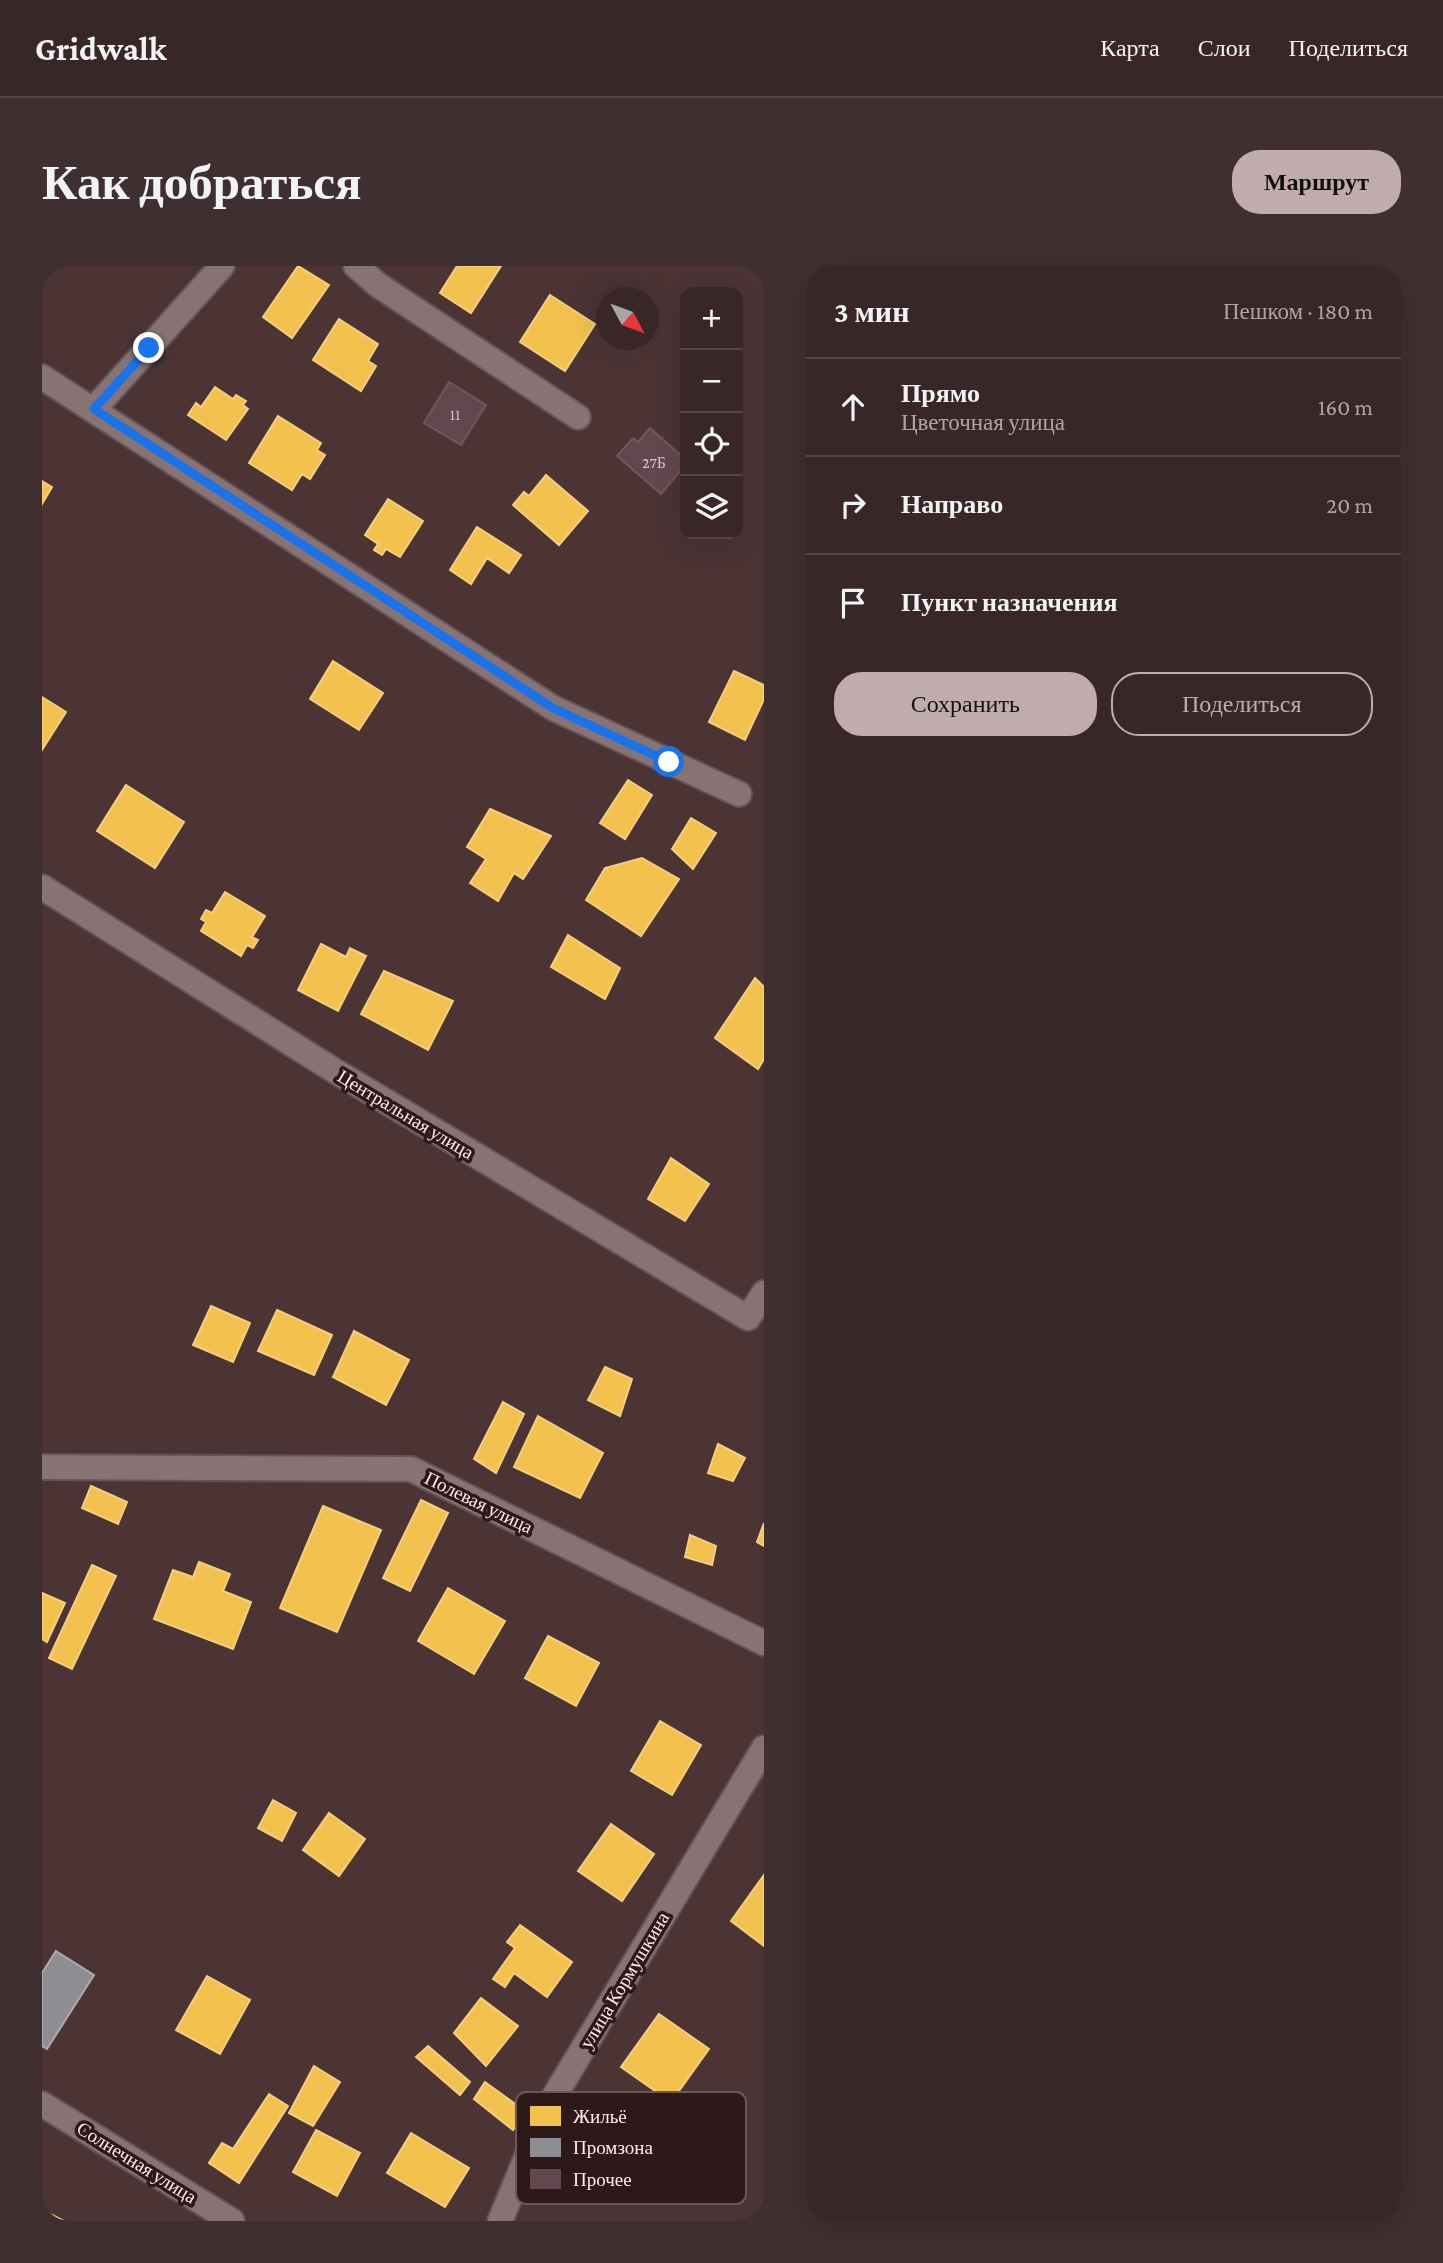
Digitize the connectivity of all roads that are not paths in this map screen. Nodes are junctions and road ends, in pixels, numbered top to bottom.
1 (222, 266) edge
2 (356, 266) edge
3 (42, 377) edge
4 (94, 409) junction
5 (578, 417) dead end
6 (739, 794) dead end
7 (42, 887) edge
8 (764, 1293) edge
9 (42, 1467) edge
10 (764, 1643) edge
11 (764, 1748) edge
12 (558, 2092) edge
13 (42, 2104) edge
14 (516, 2183) edge
15 (232, 2221) edge
16 (500, 2221) edge

1 - 4 street
2 - 5 street
3 - 4 street
4 - 6 street
7 - 8 street, Центральная улица
9 - 10 street, Полевая улица
11 - 12 street, улица Кормушкина
13 - 15 street, Солнечная улица
14 - 16 street, улица Кормушкина

